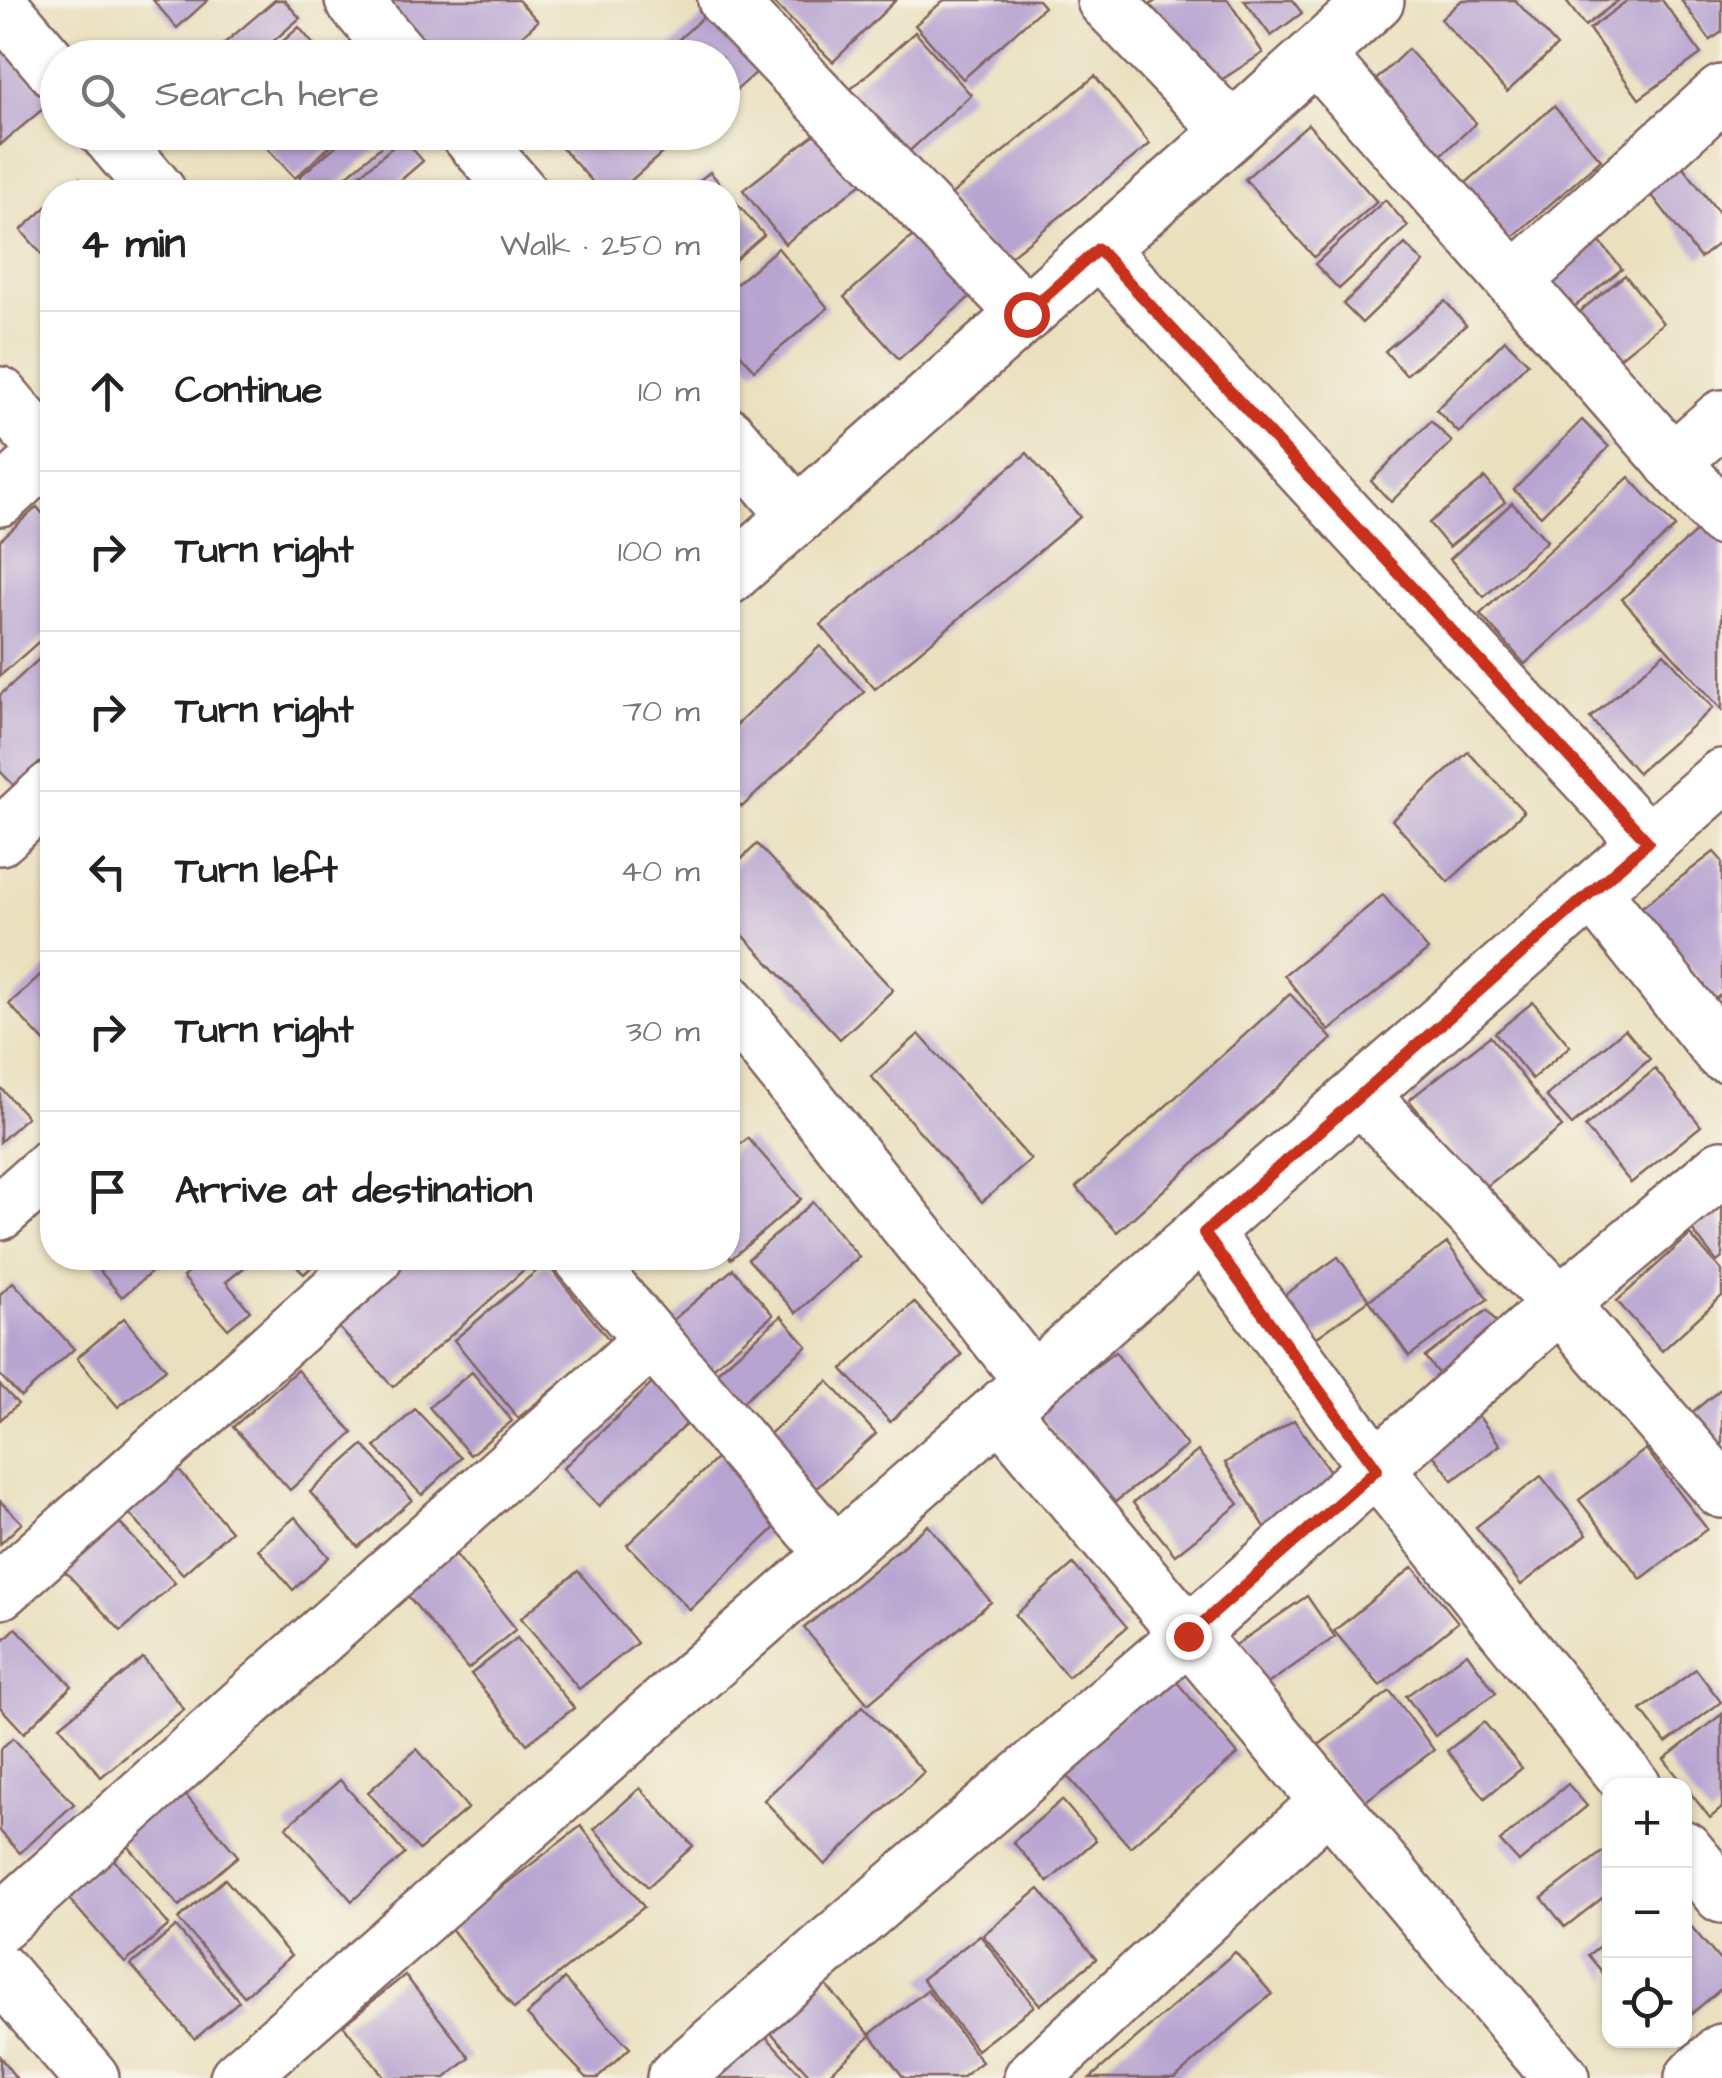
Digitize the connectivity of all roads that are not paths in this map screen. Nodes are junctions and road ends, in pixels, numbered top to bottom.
1 (353, 0) edge
2 (726, 0) edge
3 (1105, 0) edge
4 (1376, 0) edge
5 (0, 5) edge
6 (387, 40) edge
7 (40, 52) edge
8 (1316, 55) junction
9 (1722, 93) edge
10 (1232, 131) junction
11 (122, 150) edge
12 (483, 150) edge
13 (148, 180) edge
14 (509, 180) edge
15 (1098, 249) junction
16 (1514, 281) junction
17 (1026, 314) junction
18 (0, 395) edge
19 (1722, 418) edge
20 (40, 442) edge
21 (740, 449) edge
22 (1672, 462) junction
23 (40, 464) edge
24 (0, 498) edge
25 (797, 516) junction
26 (1722, 518) edge
27 (740, 566) edge
28 (1722, 777) edge
29 (40, 800) edge
30 (0, 837) edge
31 (1648, 842) junction
32 (1592, 891) junction
33 (740, 1017) edge
34 (1722, 1053) edge
35 (1360, 1095) junction
36 (1722, 1168) edge
37 (40, 1177) edge
38 (0, 1212) edge
39 (1204, 1233) junction
40 (361, 1270) edge
41 (592, 1270) edge
42 (1560, 1304) junction
43 (652, 1340) junction
44 (1016, 1396) junction
45 (1377, 1469) junction
46 (1722, 1490) edge
47 (835, 1554) junction
48 (0, 1591) edge
49 (1188, 1636) junction
50 (1627, 1778) edge
51 (1327, 1803) junction
52 (1692, 1859) edge
53 (1722, 1896) edge
54 (0, 1923) edge
55 (0, 1972) edge
56 (1722, 2052) edge
57 (90, 2078) edge
58 (238, 2078) edge
59 (675, 2078) edge
60 (1032, 2078) edge
61 (1561, 2078) edge
62 (1693, 2078) edge

1 - 6 street
2 - 17 street
3 - 10 street
4 - 8 street
5 - 7 street
8 - 10 street
8 - 16 street
9 - 16 street
10 - 15 street
11 - 13 street
12 - 14 street
15 - 17 street
15 - 31 street
16 - 22 street
17 - 25 street
18 - 20 street
19 - 22 street
21 - 25 street
22 - 26 street
23 - 24 street
25 - 27 street
28 - 31 street
29 - 30 street
31 - 32 street
32 - 34 street
32 - 35 street
33 - 44 street
35 - 39 street
35 - 42 street
36 - 42 street
37 - 38 street
39 - 44 street
39 - 45 street
40 - 48 street
41 - 43 street
42 - 45 street
42 - 46 street
43 - 47 street
43 - 54 street
44 - 47 street
44 - 49 street
45 - 49 street
45 - 50 street
47 - 58 street
49 - 51 street
49 - 59 street
51 - 60 street
51 - 61 street
52 - 53 street
55 - 57 street
56 - 62 street

